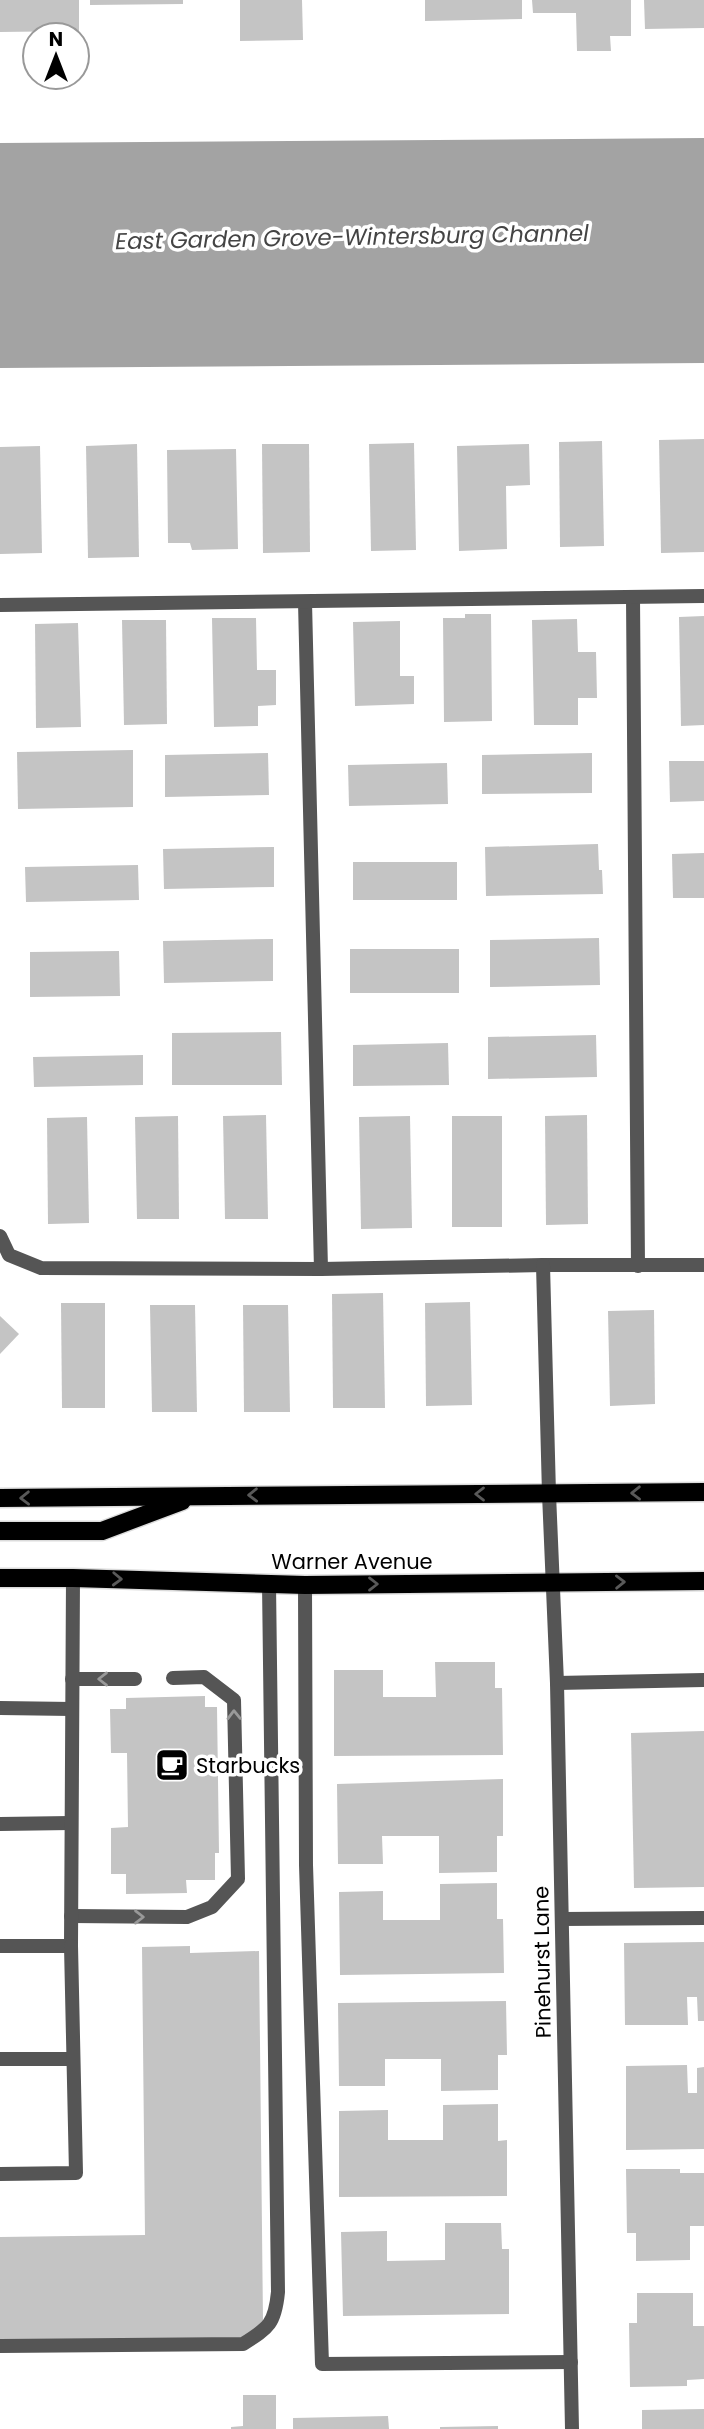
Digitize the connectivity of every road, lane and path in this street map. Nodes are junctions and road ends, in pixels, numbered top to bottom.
1 (704, 596) edge
2 (632, 597) junction
3 (305, 602) junction
4 (0, 605) edge
5 (0, 1236) edge
6 (542, 1265) junction
7 (704, 1265) edge
8 (638, 1266) junction
9 (321, 1269) junction
10 (704, 1492) edge
11 (549, 1494) junction
12 (195, 1496) junction
13 (0, 1498) edge
14 (0, 1531) edge
15 (73, 1577) junction
16 (0, 1578) edge
17 (704, 1581) edge
18 (552, 1583) junction
19 (269, 1584) junction
20 (305, 1585) junction
21 (173, 1678) dead end
22 (72, 1679) junction
23 (135, 1679) dead end
24 (704, 1680) edge
25 (557, 1683) junction
26 (0, 1708) edge
27 (72, 1709) junction
28 (71, 1823) junction
29 (0, 1824) edge
30 (71, 1916) junction
31 (704, 1918) edge
32 (562, 1919) junction
33 (0, 1946) edge
34 (71, 1946) junction
35 (0, 2059) edge
36 (73, 2059) junction
37 (0, 2174) edge
38 (0, 2346) edge
39 (571, 2362) junction
40 (572, 2429) edge

1 - 2 street
2 - 3 street
2 - 8 street
3 - 4 street
3 - 9 street
5 - 9 street
6 - 8 street
6 - 9 street
6 - 11 street, Pinehurst Lane
7 - 8 street
10 -> 11 main road
11 -> 12 main road
11 - 18 street, Pinehurst Lane
12 -> 13 main road
12 - 14 main road
15 - 16 main road, Warner Avenue
15 -> 19 main road, Warner Avenue
15 - 22 street
18 -> 17 main road, Warner Avenue
20 -> 18 main road, Warner Avenue
18 - 25 street, Pinehurst Lane
19 - 20 main road, Warner Avenue
19 - 38 street
20 - 39 street
30 -> 21 street
23 -> 22 street
22 - 27 street
24 - 25 street
25 - 32 street, Pinehurst Lane
26 - 27 street
27 - 28 street
28 - 29 street
28 - 30 street
30 - 34 street
31 - 32 street
32 - 39 street, Pinehurst Lane
33 - 34 street
34 - 36 street
35 - 36 street
36 - 37 street
39 - 40 street, Pinehurst Lane

